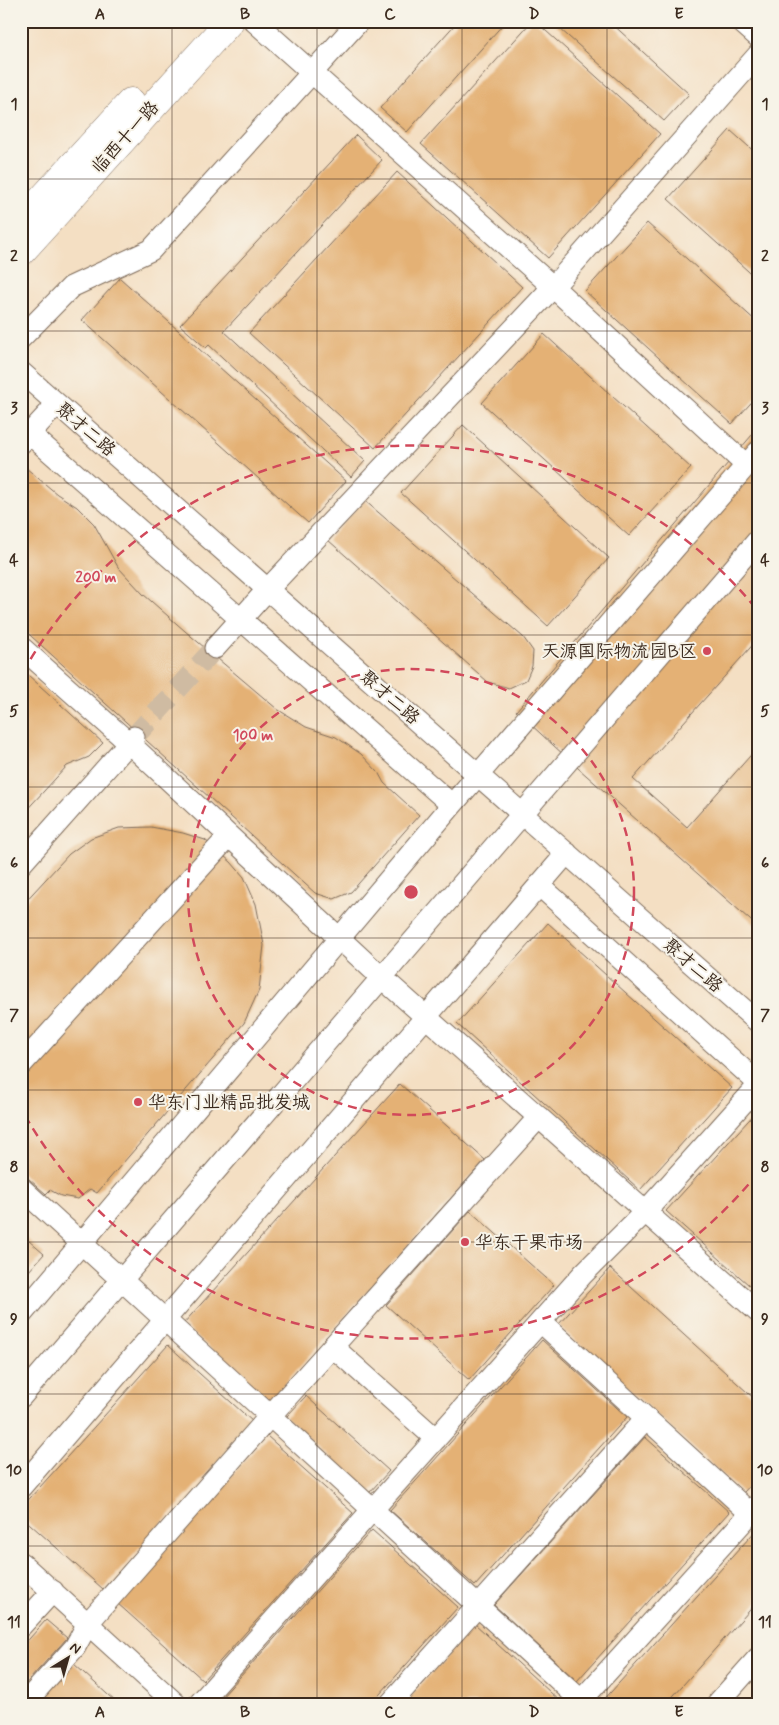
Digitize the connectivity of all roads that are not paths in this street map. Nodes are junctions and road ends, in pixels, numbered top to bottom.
1 (205, 21) edge
2 (230, 21) edge
3 (254, 21) edge
4 (359, 21) edge
5 (740, 21) edge
6 (758, 37) edge
7 (758, 55) edge
8 (312, 73) junction
9 (21, 222) edge
10 (21, 252) edge
11 (553, 287) junction
12 (21, 338) edge
13 (21, 372) edge
14 (57, 404) junction
15 (25, 439) edge
16 (752, 458) edge
17 (758, 540) edge
18 (268, 589) junction
19 (241, 619) junction
20 (21, 647) edge
21 (214, 648) tunnel mouth
22 (132, 740) junction
23 (478, 775) junction
24 (452, 805) junction
25 (522, 814) junction
26 (230, 836) junction
27 (567, 853) junction
28 (21, 864) edge
29 (539, 885) junction
30 (339, 938) junction
31 (382, 977) junction
32 (425, 1016) junction
33 (758, 1022) edge
34 (21, 1064) edge
35 (758, 1084) edge
36 (539, 1117) junction
37 (21, 1188) edge
38 (645, 1212) junction
39 (82, 1243) junction
40 (122, 1280) junction
41 (758, 1312) edge
42 (21, 1316) edge
43 (164, 1319) junction
44 (541, 1322) junction
45 (333, 1347) junction
46 (21, 1397) edge
47 (270, 1416) junction
48 (646, 1418) junction
49 (436, 1440) junction
50 (21, 1487) edge
51 (754, 1509) edge
52 (373, 1510) junction
53 (21, 1563) edge
54 (53, 1591) junction
55 (476, 1605) junction
56 (88, 1623) junction
57 (21, 1626) edge
58 (758, 1658) edge
59 (581, 1703) edge
60 (24, 1704) edge
61 (176, 1704) edge
62 (199, 1704) edge
63 (390, 1704) edge
64 (717, 1704) edge

1 - 9 main road, 临西十一路
2 - 10 main road, 临西十一路
3 - 8 street
4 - 8 street
5 - 6 street
7 - 11 street
8 - 11 street
8 - 12 street
11 - 16 street
11 - 18 street
13 - 14 street, 聚才二路
14 - 15 street
14 - 18 street, 聚才二路
15 - 19 street
16 - 23 street
17 - 25 street
18 - 19 street
18 - 23 street, 聚才二路
19 - 21 street
19 - 24 street
20 - 22 street
22 - 26 street
22 - 28 street
23 - 24 street
23 - 25 street, 聚才二路
24 - 30 street
25 - 27 street, 聚才二路
25 - 31 street
26 - 30 street
26 - 34 street
27 - 29 street
27 - 33 street, 聚才二路
29 - 32 street
29 - 35 street
30 - 31 street
30 - 39 street
31 - 32 street
31 - 40 street
32 - 36 street
32 - 43 street
35 - 38 street
36 - 38 street
36 - 45 street
37 - 39 street
38 - 41 street
38 - 44 street
39 - 40 street
39 - 42 street
40 - 43 street
40 - 46 street
43 - 47 street
43 - 50 street
44 - 48 street
44 - 49 street
45 - 47 street
45 - 49 street
47 - 52 street
47 - 56 street
48 - 51 street
48 - 55 street
49 - 52 street
51 - 59 street
52 - 55 street
52 - 62 street
53 - 54 street
54 - 56 street
54 - 57 street
55 - 59 street
55 - 63 street
56 - 60 street
56 - 61 street
58 - 64 street

